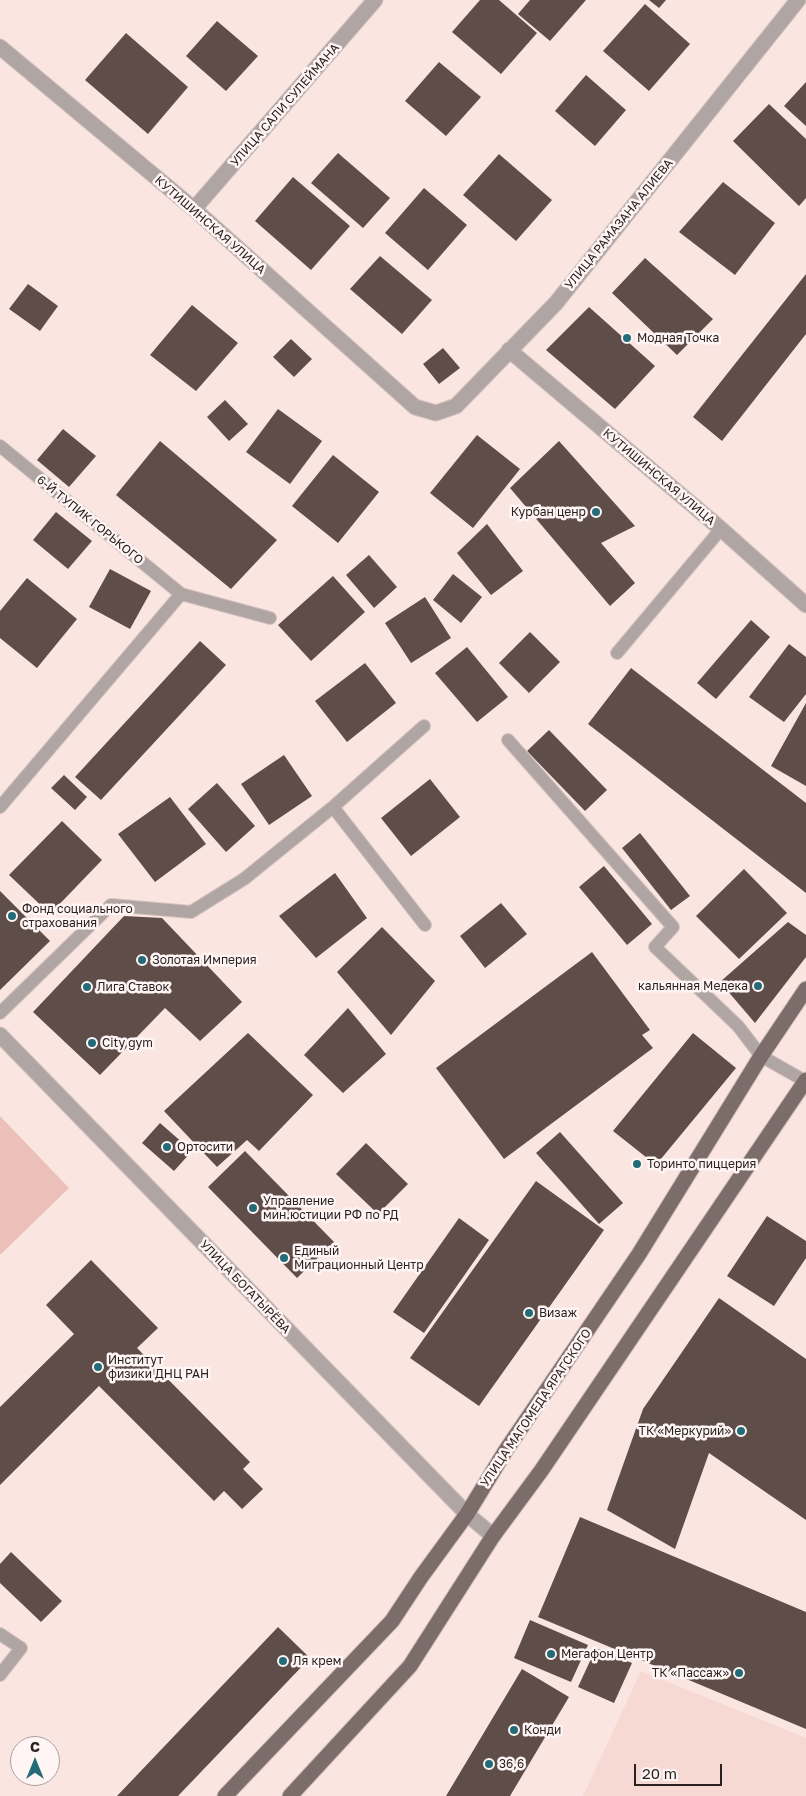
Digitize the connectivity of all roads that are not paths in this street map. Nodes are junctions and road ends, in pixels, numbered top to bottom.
1 (375, 0) edge
2 (798, 0) edge
3 (0, 47) edge
4 (194, 209) junction
5 (509, 350) junction
6 (415, 407) joint
7 (0, 446) edge
8 (721, 529) junction
9 (181, 594) junction
10 (806, 605) edge
11 (270, 618) dead end
12 (617, 653) dead end
13 (424, 726) dead end
14 (508, 740) dead end
15 (0, 807) edge
16 (333, 807) junction
17 (425, 925) dead end
18 (806, 989) edge
19 (0, 1013) edge
20 (0, 1036) edge
21 (762, 1056) junction
22 (806, 1081) edge
23 (467, 1514) junction
24 (493, 1536) junction
25 (0, 1634) edge
26 (0, 1675) edge
27 (225, 1796) edge
28 (290, 1796) edge

1 - 4 street, УЛИЦА САЛИ СУЛЕЙМАНА
2 - 5 street, УЛИЦА РАМАЗАНА АЛИЕВА
3 - 4 street, КУТИШИНСКАЯ УЛИЦА
4 - 6 street, КУТИШИНСКАЯ УЛИЦА
5 - 6 street, УЛИЦА РАМАЗАНА АЛИЕВА
5 - 8 street, КУТИШИНСКАЯ УЛИЦА
7 - 9 lane, 6-Й ТУПИК ГОРЬКОГО
8 - 10 street, КУТИШИНСКАЯ УЛИЦА
8 - 12 lane
9 - 11 lane
9 - 15 lane
13 - 16 lane
14 - 21 lane
16 - 17 lane
16 - 19 lane
18 - 21 main road, УЛИЦА МАГОМЕДА ЯРАГСКОГО
20 - 23 street, УЛИЦА БОГАТЫРЁВА
21 - 22 lane
21 - 23 main road, УЛИЦА МАГОМЕДА ЯРАГСКОГО
22 - 24 main road
23 - 24 street, УЛИЦА БОГАТЫРЁВА
23 - 27 main road, УЛИЦА МАГОМЕДА ЯРАГСКОГО
24 - 28 main road
25 - 26 lane

